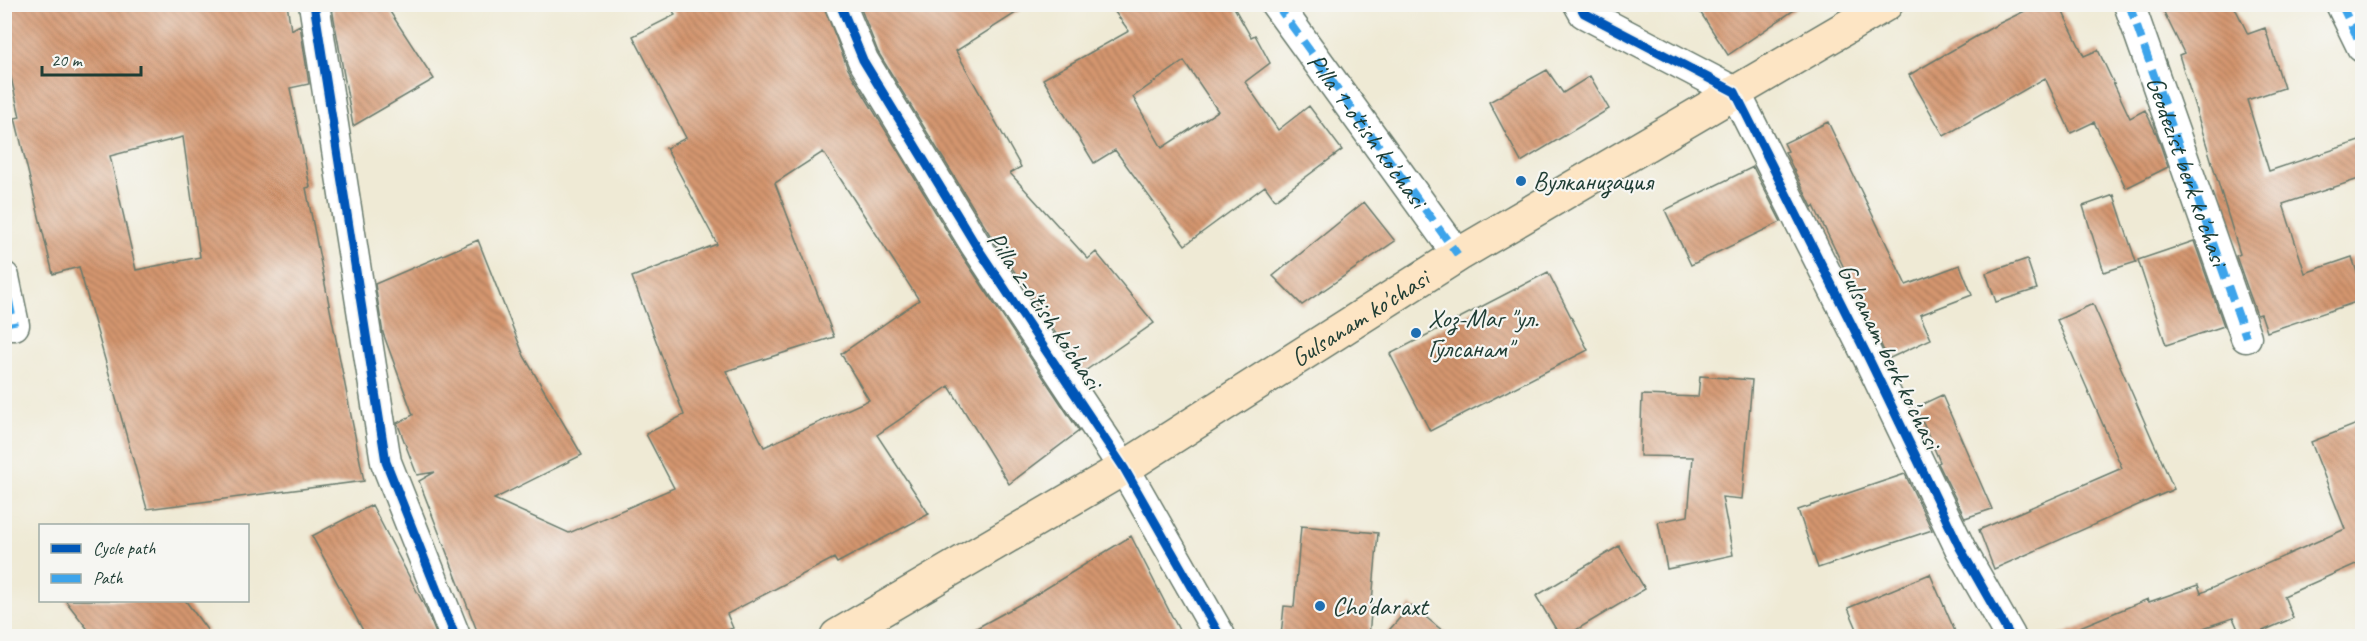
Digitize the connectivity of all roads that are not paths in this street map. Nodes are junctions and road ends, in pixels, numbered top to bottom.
1 (314, 4) edge
2 (840, 4) edge
3 (1276, 4) edge
4 (1579, 4) edge
5 (1886, 4) edge
6 (2129, 4) edge
7 (2341, 4) edge
8 (2362, 47) edge
9 (1735, 92) junction
10 (1458, 255) junction
11 (4, 277) edge
12 (14, 325) dead end
13 (2246, 337) dead end
14 (1124, 468) junction
15 (455, 636) edge
16 (837, 636) edge
17 (1220, 636) edge
18 (2010, 636) edge

1 - 15 street
2 - 14 street, Pilla 2-o'tish ko'chasi
3 - 10 street, Pilla 1-o'tish ko'chasi
4 - 9 street
5 - 9 main road, Gulsanam ko'chasi
6 - 13 street, Geodezist berk ko'chasi
7 - 8 street
9 - 10 main road, Gulsanam ko'chasi
9 - 18 street, Gulsanam berk ko'chasi
10 - 14 main road, Gulsanam ko'chasi
11 - 12 street
14 - 16 main road, Gulsanam ko'chasi
14 - 17 street, Pilla 2-o'tish ko'chasi

